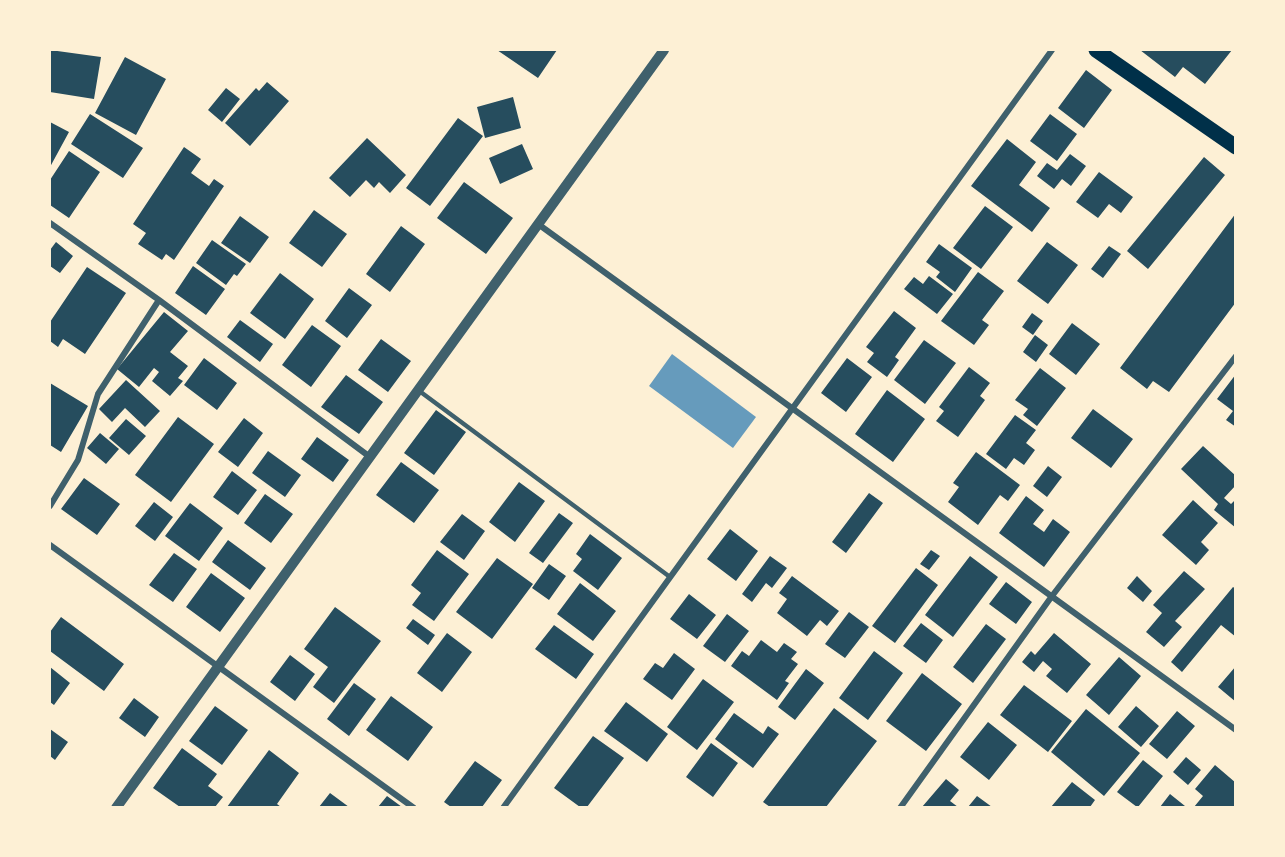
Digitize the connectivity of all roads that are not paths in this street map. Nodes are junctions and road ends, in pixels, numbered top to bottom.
1 (664, 50) edge
2 (1052, 50) edge
3 (1096, 50) edge
4 (1236, 147) edge
5 (50, 223) edge
6 (538, 224) junction
7 (159, 300) junction
8 (1236, 356) edge
9 (418, 390) junction
10 (792, 408) junction
11 (370, 457) junction
12 (50, 506) edge
13 (50, 544) edge
14 (670, 577) junction
15 (1052, 596) junction
16 (219, 666) junction
17 (1236, 730) edge
18 (116, 807) edge
19 (414, 807) edge
20 (503, 807) edge
21 (900, 807) edge

1 - 6 street
2 - 10 street
3 - 4 main road
5 - 7 street
6 - 9 street
6 - 10 street
7 - 11 street
7 - 12 street
8 - 15 street
9 - 11 street
9 - 14 lane
10 - 14 street
10 - 15 street
11 - 16 street
13 - 16 street
14 - 20 street
15 - 17 street
15 - 21 street
16 - 18 street
16 - 19 street

